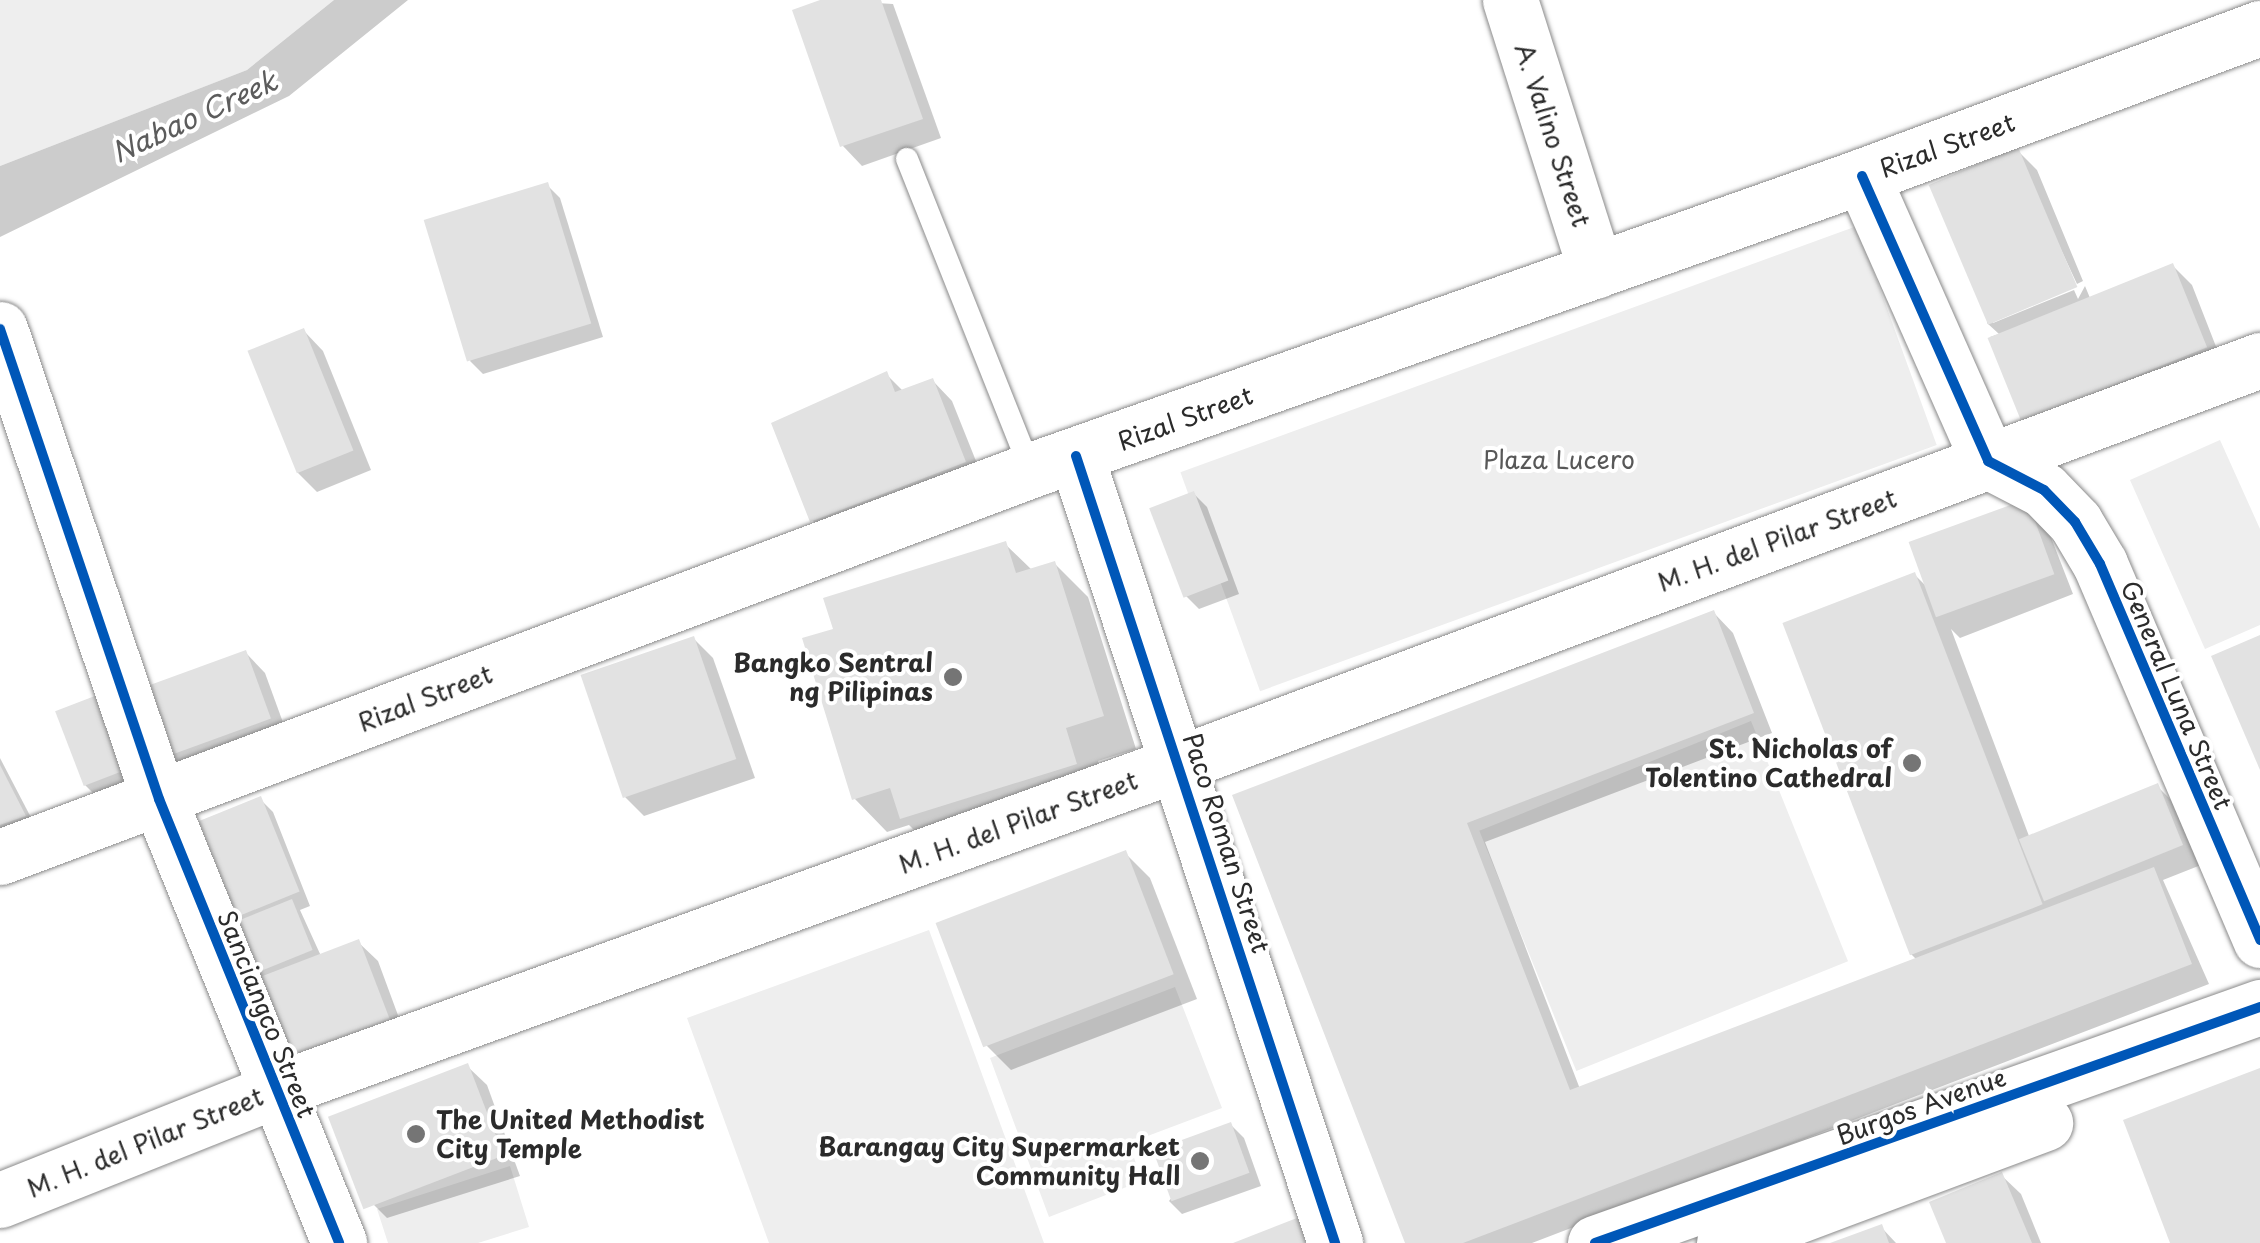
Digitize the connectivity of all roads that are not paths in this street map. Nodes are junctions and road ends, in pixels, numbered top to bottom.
1 (1510, 0) edge
2 (2260, 28) edge
3 (906, 160) dead end
4 (1862, 176) junction
5 (1596, 270) junction
6 (0, 330) edge
7 (2260, 360) edge
8 (1988, 461) junction
9 (1054, 463) junction
10 (1180, 763) junction
11 (159, 799) junction
12 (0, 857) edge
13 (2260, 940) edge
14 (2260, 1007) edge
15 (2260, 1042) edge
16 (276, 1090) junction
17 (0, 1200) edge
18 (339, 1243) edge
19 (1336, 1243) edge
20 (1596, 1243) edge
21 (1724, 1243) edge

1 - 5 main road, A. Valino Street
2 - 4 main road, Rizal Street
3 - 9 lane
4 - 5 main road, Rizal Street
4 - 8 main road
5 - 9 main road, Rizal Street
6 - 11 main road, Sanciangco Street
7 - 8 main road, M. H. del Pilar Street
8 - 10 main road, M. H. del Pilar Street
8 - 13 main road, General Luna Street
9 - 10 main road, Paco Roman Street
9 - 11 main road, Rizal Street
10 - 16 main road, M. H. del Pilar Street
10 - 19 main road, Paco Roman Street
11 - 12 main road, Rizal Street
11 - 16 main road, Sanciangco Street
14 - 20 main road, Burgos Avenue
15 - 21 main road
16 - 17 main road, M. H. del Pilar Street
16 - 18 main road, Sanciangco Street

